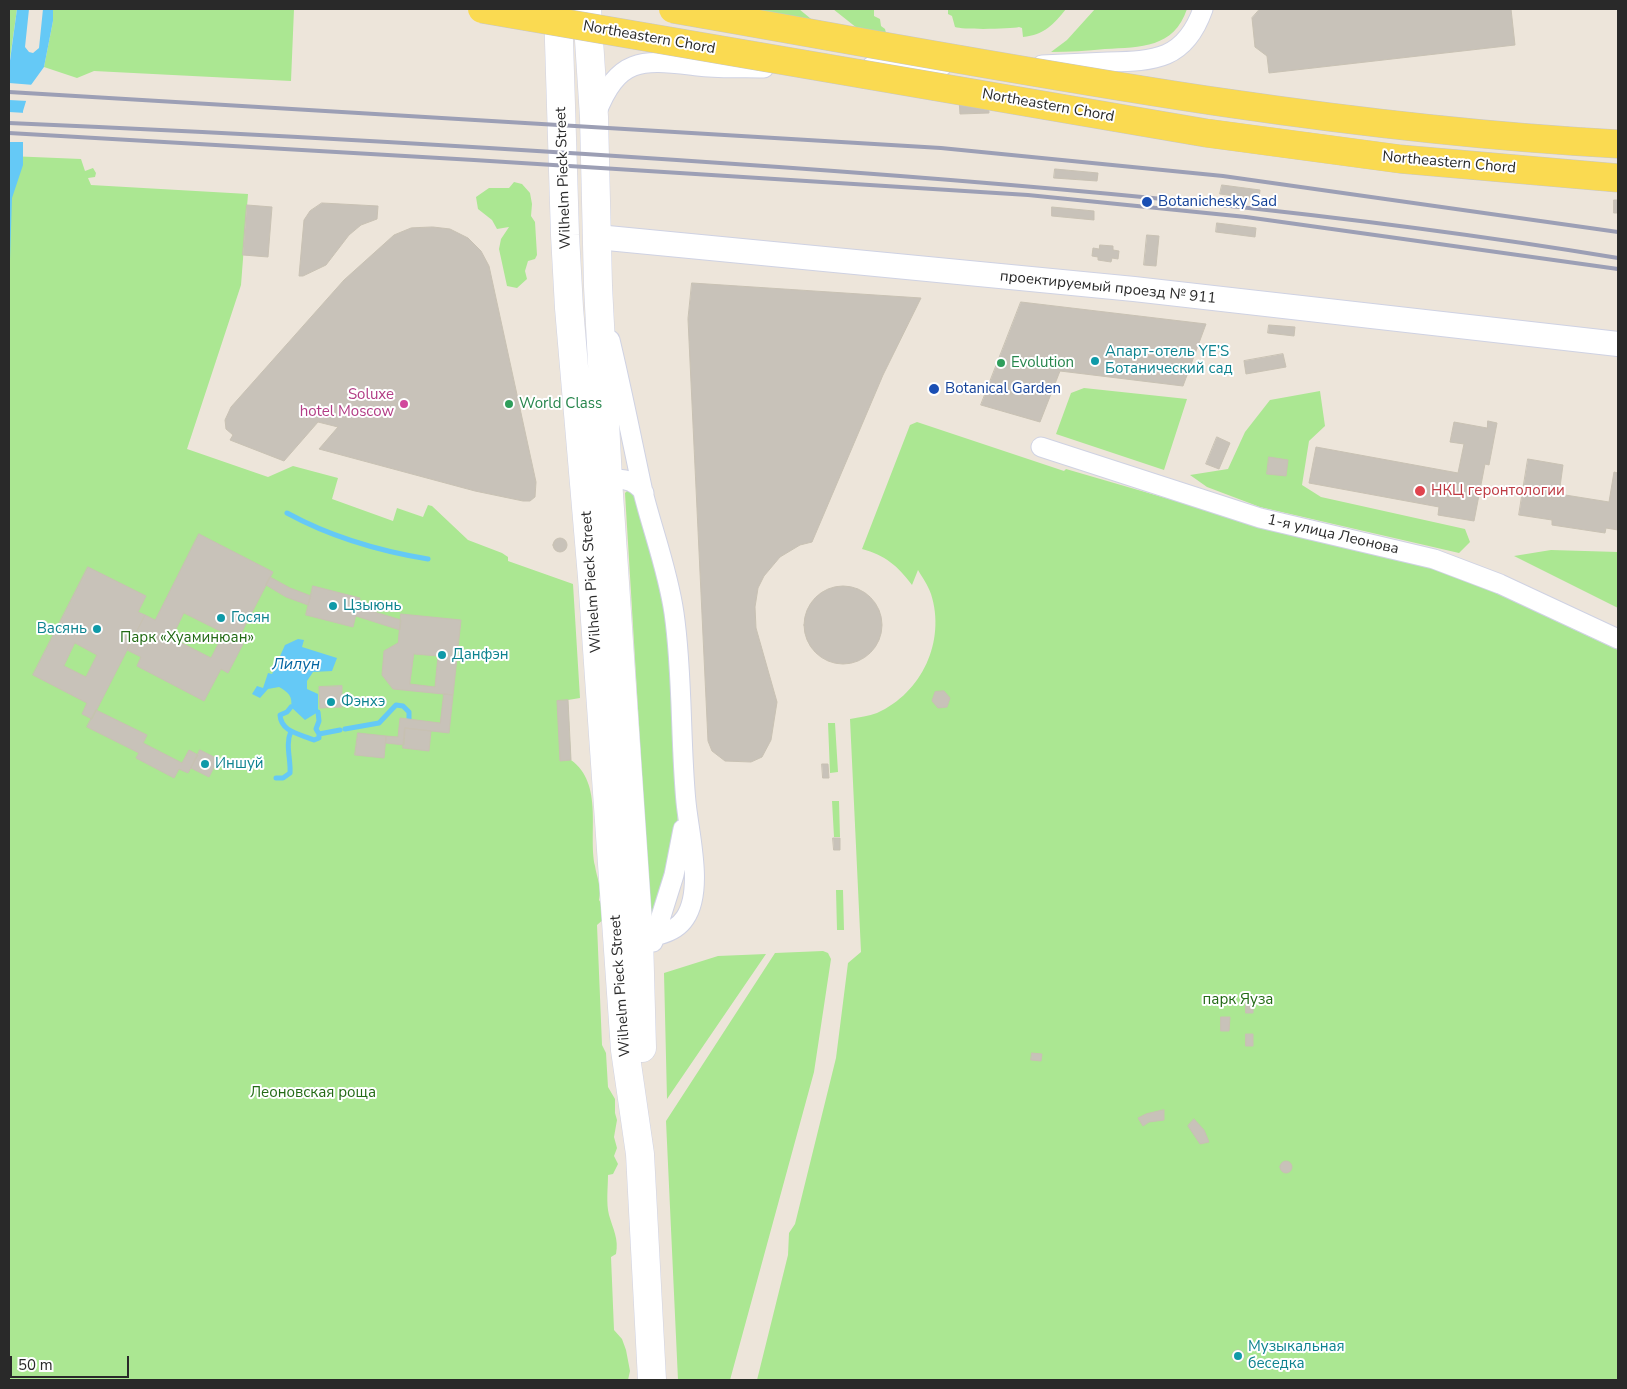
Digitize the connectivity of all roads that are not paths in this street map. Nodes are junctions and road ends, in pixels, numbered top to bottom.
1 (482, 9) edge
2 (512, 9) edge
3 (558, 9) edge
4 (673, 9) edge
5 (1203, 9) edge
6 (589, 16) edge
7 (561, 104) junction
8 (594, 117) junction
9 (1618, 144) edge
10 (1618, 178) edge
11 (598, 237) junction
12 (598, 286) junction
13 (1618, 344) edge
14 (1041, 447) dead end
15 (597, 487) junction
16 (644, 493) junction
17 (1618, 639) edge
18 (637, 932) junction
19 (640, 1154) junction
20 (652, 1380) edge

1 - 10 main road, Northeastern Chord, bridge
2 - 7 main road
3 - 7 main road, Wilhelm Pieck Street
4 - 9 main road, bridge
5 - 8 street
6 - 8 main road, Wilhelm Pieck Street
7 - 15 main road, Wilhelm Pieck Street
8 - 11 main road, Wilhelm Pieck Street
11 - 12 main road, Wilhelm Pieck Street
11 - 13 street, проектируемый проезд № 911
12 - 15 main road, Wilhelm Pieck Street
12 - 16 street
14 - 17 street, 1-я улица Леонова
15 - 16 street
15 - 18 main road, Wilhelm Pieck Street
16 - 18 street
18 - 19 main road, Wilhelm Pieck Street
18 - 19 main road, Wilhelm Pieck Street
19 - 20 main road, Wilhelm Pieck Street

